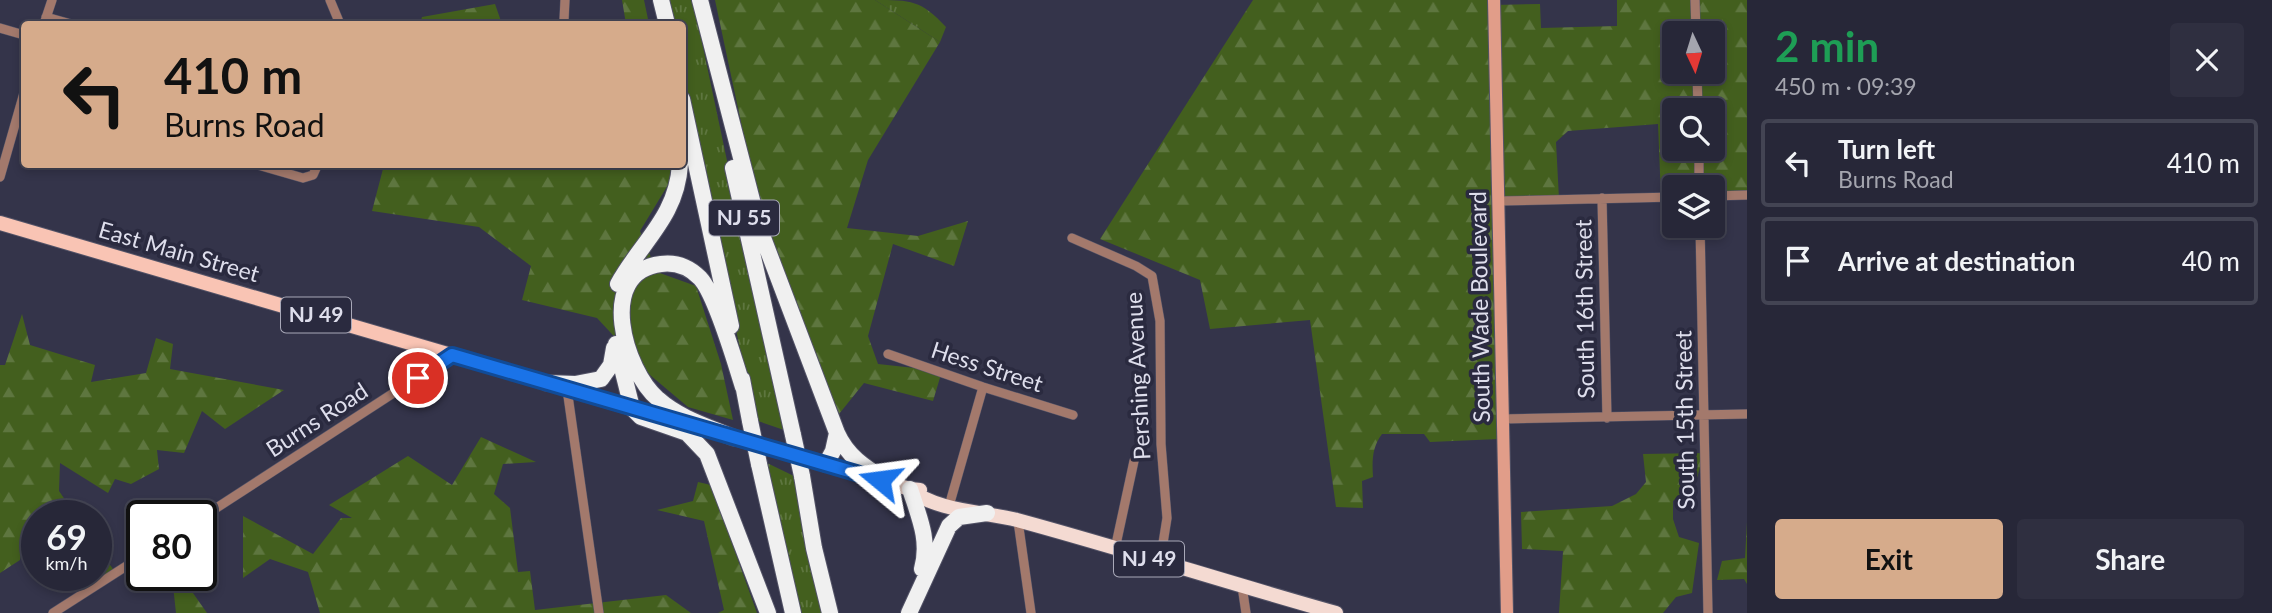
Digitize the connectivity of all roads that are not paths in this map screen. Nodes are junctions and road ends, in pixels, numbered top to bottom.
1 (52, 0) edge
2 (565, 0) edge
3 (661, 0) edge
4 (699, 0) edge
5 (1494, 0) edge
6 (1695, 0) edge
7 (332, 1) edge
8 (564, 20) dead end
9 (45, 21) edge
10 (339, 21) edge
11 (664, 21) edge
12 (1696, 21) edge
13 (0, 28) edge
14 (21, 34) edge
15 (21, 104) edge
16 (686, 118) edge
17 (269, 168) edge
18 (316, 168) edge
19 (680, 168) edge
20 (0, 177) edge
21 (1747, 195) edge
22 (1725, 196) edge
23 (1662, 197) edge
24 (1602, 198) junction
25 (1499, 201) junction
26 (0, 223) edge
27 (1072, 237) dead end
28 (1700, 238) edge
29 (615, 338) junction
30 (888, 354) dead end
31 (452, 355) junction
32 (547, 383) junction
33 (743, 387) junction
34 (983, 387) junction
35 (568, 389) junction
36 (632, 408) junction
37 (1747, 414) edge
38 (1073, 415) dead end
39 (1704, 415) junction
40 (1607, 418) junction
41 (1502, 419) junction
42 (837, 433) junction
43 (734, 438) junction
44 (1135, 461) dead end
45 (826, 464) junction
46 (890, 483) junction
47 (910, 489) junction
48 (951, 499) junction
49 (217, 507) edge
50 (987, 513) junction
51 (1018, 521) junction
52 (1115, 549) junction
53 (1160, 562) junction
54 (126, 566) edge
55 (1242, 586) junction
56 (911, 609) edge
57 (53, 613) edge
58 (599, 613) edge
59 (768, 613) edge
60 (793, 613) edge
61 (830, 613) edge
62 (1031, 613) edge
63 (1246, 613) edge
64 (1336, 613) edge
65 (1507, 613) edge
66 (1709, 613) edge

1 - 9 street
2 - 8 street
3 - 11 highway
4 - 42 highway
4 - 61 highway, NJ 55, bridge
5 - 25 main road, South Wade Boulevard
6 - 12 street
7 - 10 street
13 - 14 street
15 - 20 street
16 - 33 highway, NJ 55
17 - 18 street
19 - 29 highway
21 - 22 street
23 - 24 street
24 - 25 street
24 - 40 street, South 16th Street
25 - 41 main road, South Wade Boulevard
26 - 31 main road, East Main Street / NJ 49
27 - 53 street, Pershing Avenue
28 - 39 street, South 15th Street
29 - 32 highway
29 - 36 highway
30 - 34 street, Hess Street
31 - 32 main road, East Main Street / NJ 49
31 - 49 street, Burns Road
32 - 35 main road, East Main Street / NJ 49
33 - 43 highway
33 - 60 highway, NJ 55, bridge
34 - 38 street, Hess Street
34 - 48 street
35 - 36 main road, East Main Street / NJ 49
35 - 58 street
36 - 43 highway, East Main Street / NJ 49
36 - 59 highway
37 - 39 street
39 - 40 street
39 - 66 street, South 15th Street
40 - 41 street
41 - 65 main road, South Wade Boulevard
42 - 45 highway
42 - 46 highway
43 - 45 highway, East Main Street / NJ 49
44 - 52 street, Pershing Avenue
45 - 46 highway, East Main Street / NJ 49
46 - 47 highway, East Main Street / NJ 49
47 - 48 highway, East Main Street / NJ 49
47 - 50 highway, East Main Street / NJ 49
47 - 56 highway
48 - 50 highway, East Main Street / NJ 49
50 - 51 highway, East Main Street / NJ 49
50 - 56 highway
51 - 52 highway, East Main Street / NJ 49
51 - 62 street
52 - 53 highway, East Main Street / NJ 49
53 - 55 highway, East Main Street / NJ 49
54 - 57 street
55 - 63 street
55 - 64 highway, East Main Street / NJ 49

